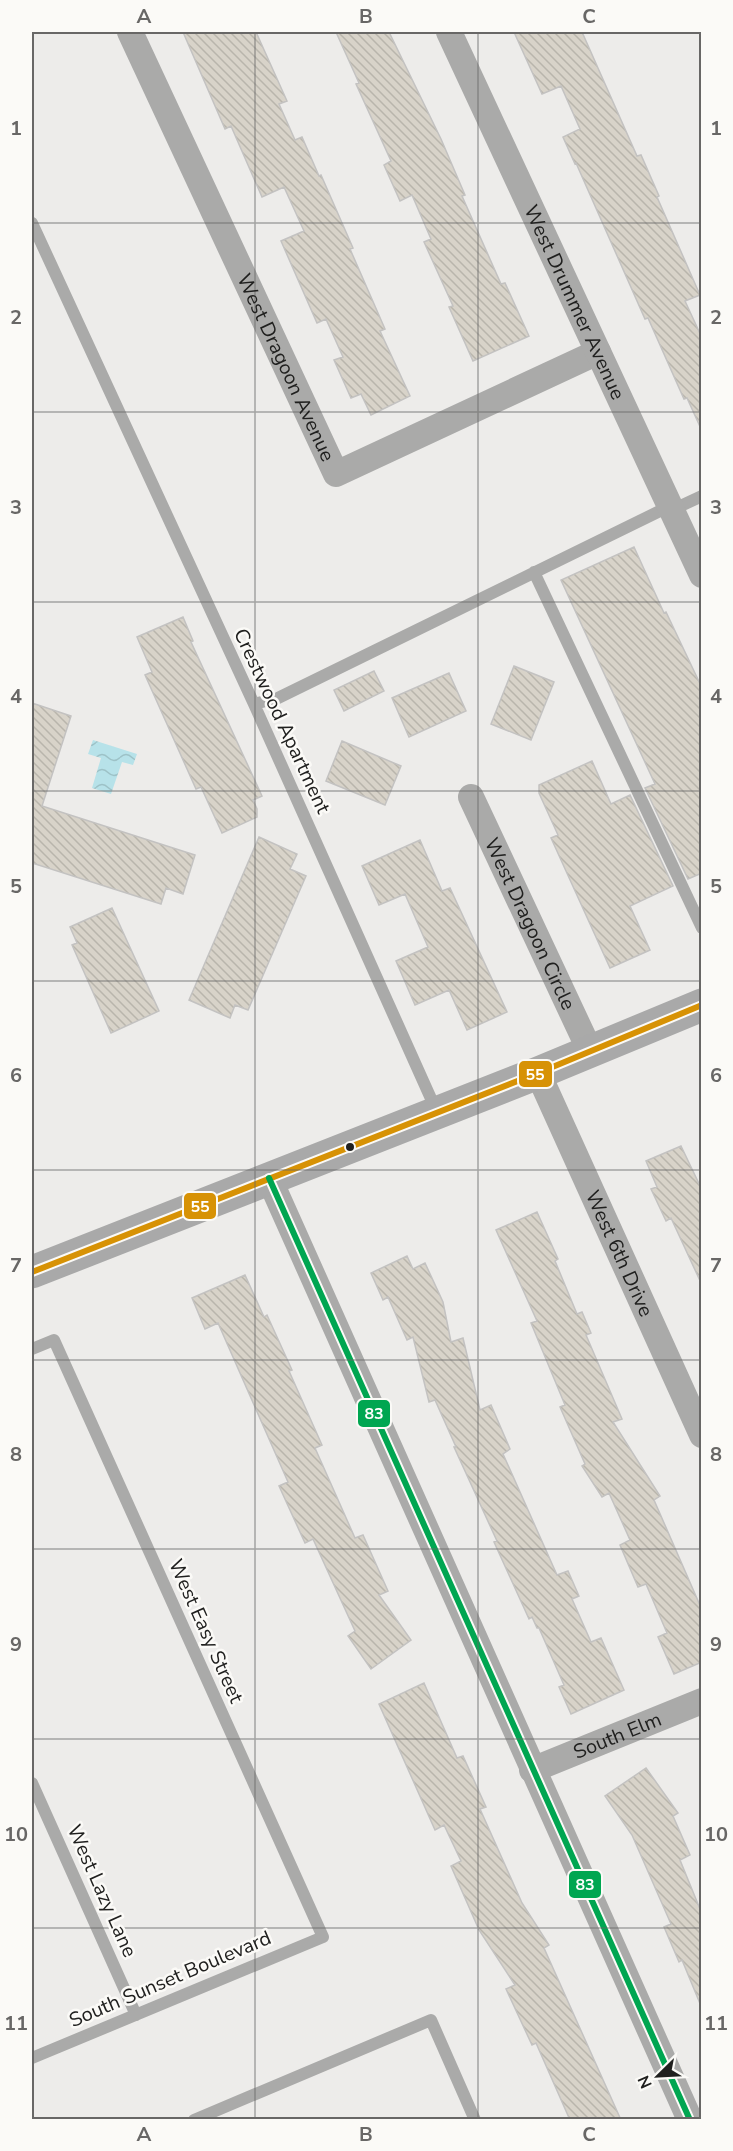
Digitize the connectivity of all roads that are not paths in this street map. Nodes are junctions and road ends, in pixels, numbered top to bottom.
1 (130, 32) edge
2 (449, 32) edge
3 (32, 223) edge
4 (598, 352) junction
5 (702, 496) edge
6 (671, 508) junction
7 (534, 573) junction
8 (702, 574) edge
9 (254, 704) junction
10 (471, 797) dead end
11 (702, 928) edge
12 (702, 1005) edge
13 (590, 1052) junction
14 (538, 1073) junction
15 (437, 1112) junction
16 (269, 1178) junction
17 (32, 1272) edge
18 (32, 1349) edge
19 (702, 1435) edge
20 (702, 1701) edge
21 (532, 1770) junction
22 (32, 1783) edge
23 (323, 1937) joint
24 (136, 2015) junction
25 (32, 2058) edge
26 (194, 2120) edge
27 (475, 2120) edge
28 (690, 2120) edge

1 - 4 street, West Dragoon Avenue
2 - 4 street, West Drummer Avenue
3 - 9 lane, Crestwood Apartment
4 - 6 street, West Drummer Avenue
5 - 6 lane
6 - 7 lane
6 - 8 street, West Drummer Avenue
7 - 9 lane
7 - 11 lane
9 - 15 lane, Crestwood Apartment
10 - 13 street, West Dragoon Circle
12 - 13 main road
13 - 14 main road
14 - 15 main road
14 - 19 street, West 6th Drive
15 - 16 main road
16 - 17 main road
16 - 21 street
18 - 23 lane, West Easy Street
20 - 21 street, South Elm
21 - 28 street
22 - 24 lane, West Lazy Lane
23 - 24 lane, South Sunset Boulevard
24 - 25 lane, South Sunset Boulevard
26 - 27 lane

